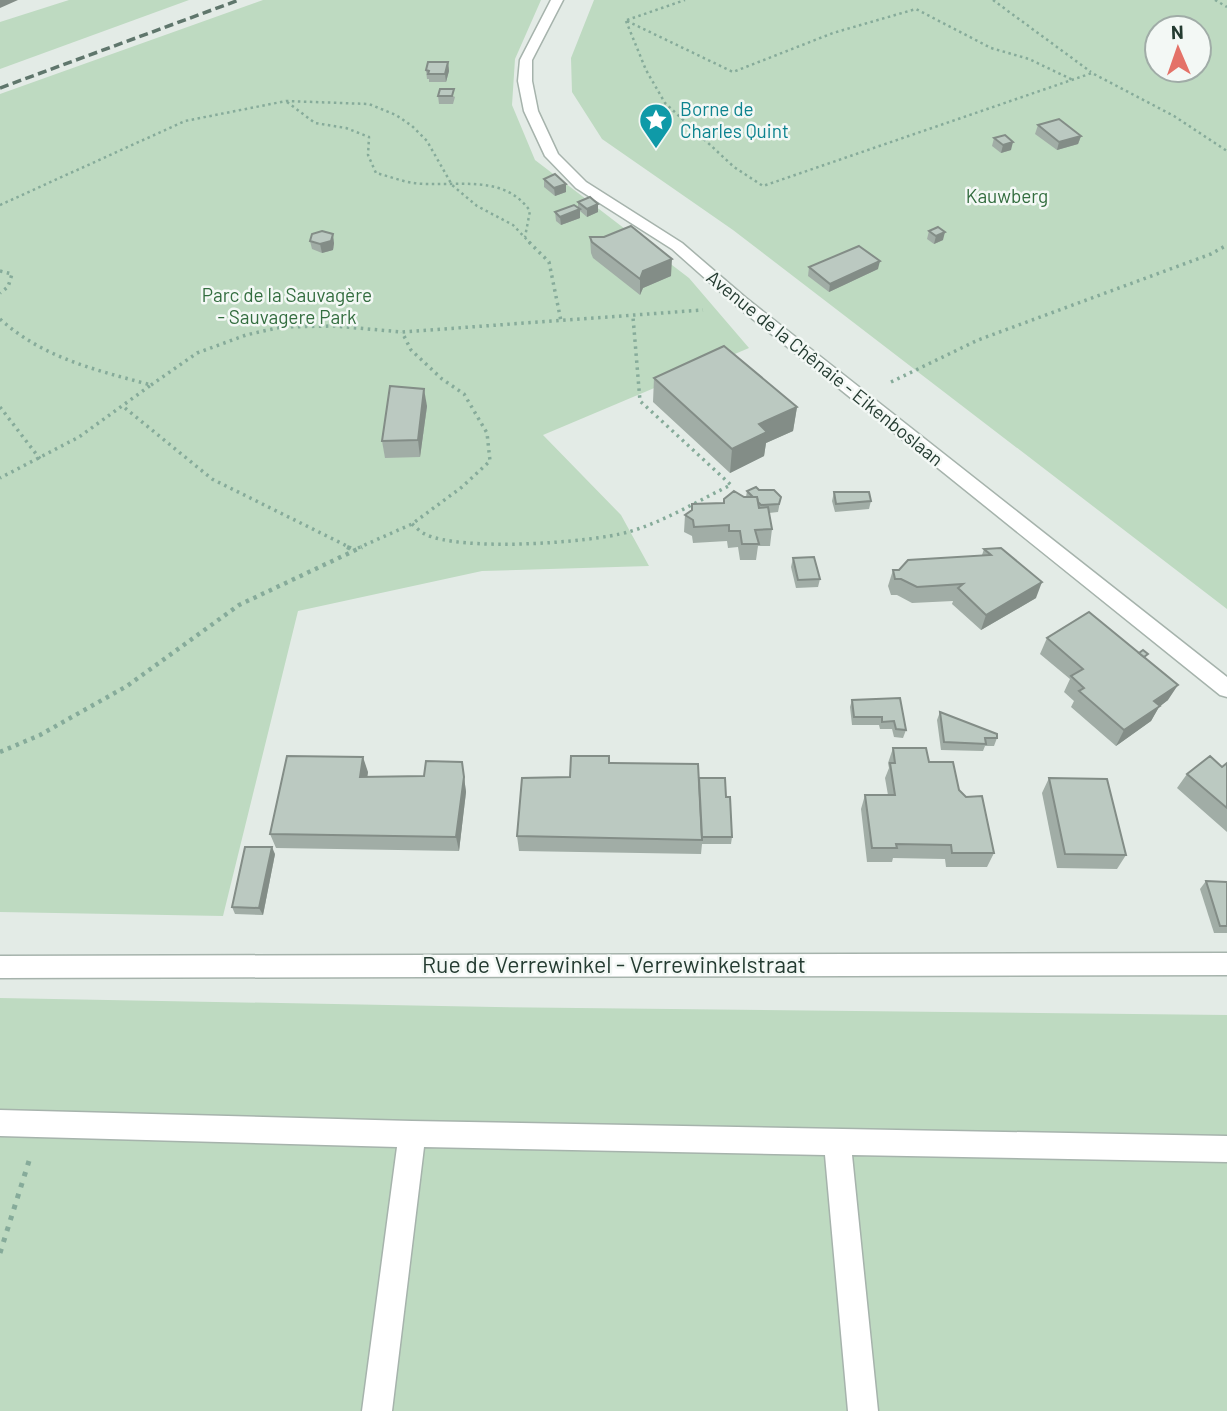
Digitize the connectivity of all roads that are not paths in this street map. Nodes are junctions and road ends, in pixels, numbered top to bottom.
1 (557, 0) edge
2 (1227, 689) edge
3 (1227, 964) edge
4 (0, 967) edge
5 (0, 1123) edge
6 (412, 1134) junction
7 (837, 1142) junction
8 (1227, 1149) edge
9 (377, 1411) edge
10 (863, 1411) edge

1 - 2 street, Avenue de la Chênaie - Eikenboslaan
3 - 4 street, Rue de Verrewinkel - Verrewinkelstraat
5 - 6 street
6 - 7 street
6 - 9 street
7 - 8 street
7 - 10 street

